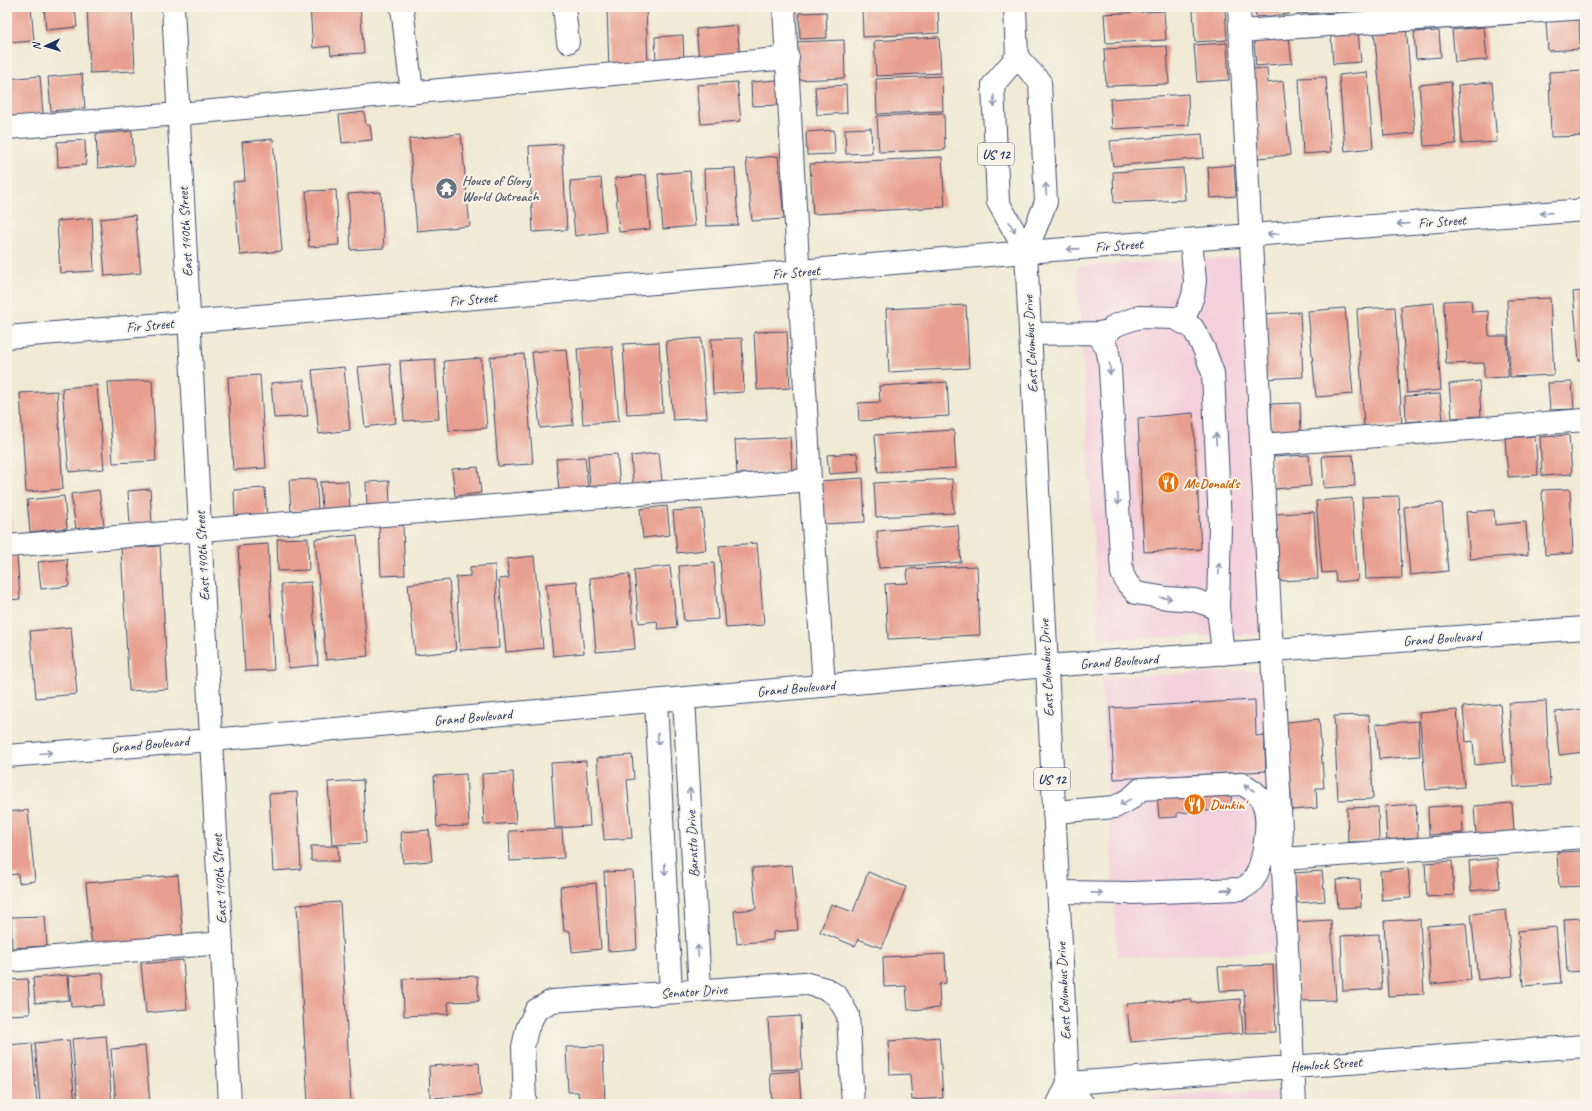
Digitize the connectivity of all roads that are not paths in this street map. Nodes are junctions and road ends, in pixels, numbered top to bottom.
1 (173, 7) edge
2 (402, 7) edge
3 (564, 7) edge
4 (784, 7) edge
5 (1015, 7) edge
6 (1239, 7) edge
7 (1585, 8) edge
8 (1240, 31) junction
9 (568, 42) dead end
10 (1017, 57) junction
11 (788, 58) junction
12 (412, 93) junction
13 (179, 114) junction
14 (7, 128) edge
15 (1585, 210) edge
16 (1251, 236) junction
17 (1191, 240) junction
18 (1026, 252) junction
19 (798, 271) junction
20 (190, 322) junction
21 (1183, 322) junction
22 (1030, 334) junction
23 (1097, 334) junction
24 (7, 337) edge
25 (1585, 420) edge
26 (1261, 445) junction
27 (810, 480) junction
28 (200, 531) junction
29 (7, 546) edge
30 (1218, 608) junction
31 (1585, 628) edge
32 (1272, 650) junction
33 (1223, 654) junction
34 (1046, 666) junction
35 (824, 686) junction
36 (684, 698) junction
37 (656, 700) junction
38 (211, 740) junction
39 (7, 756) edge
40 (1054, 812) junction
41 (1585, 837) edge
42 (1282, 859) junction
43 (1058, 892) junction
44 (222, 943) junction
45 (7, 961) edge
46 (700, 990) junction
47 (671, 992) junction
48 (1585, 1046) edge
49 (1293, 1067) junction
50 (1068, 1083) junction
51 (230, 1104) edge
52 (525, 1104) edge
53 (853, 1104) edge
54 (1058, 1104) edge
55 (1083, 1104) edge
56 (1295, 1104) edge

1 - 13 street, East 140th Street
2 - 12 street
3 - 9 street
4 - 11 street
5 - 10 street
6 - 8 street
7 - 8 street
8 - 16 street
18 -> 10 street, East Columbus Drive / US 12
10 -> 18 street, East Columbus Drive / US 12
11 - 12 street
11 - 19 street
12 - 13 street
13 - 14 street
13 - 20 street, East 140th Street
15 -> 16 street, Fir Street
16 - 17 street, Fir Street
16 - 26 street
17 -> 18 street, Fir Street
17 - 21 street
18 - 19 street, Fir Street
18 - 22 street, East Columbus Drive / US 12
19 - 20 street, Fir Street
19 - 27 street
20 - 24 street, Fir Street
20 - 28 street, East 140th Street
21 - 23 street
30 -> 21 street
22 - 23 street
22 - 34 street, East Columbus Drive / US 12
23 -> 30 street
25 - 26 street
26 - 32 street
27 - 28 street
27 - 35 street
28 - 29 street
28 - 38 street, East 140th Street
30 - 33 street
31 - 32 street, Grand Boulevard
32 - 33 street, Grand Boulevard
32 - 42 street
33 - 34 street, Grand Boulevard
34 - 35 street, Grand Boulevard
34 - 40 street, East Columbus Drive / US 12
35 - 36 street, Grand Boulevard
36 - 37 street, Grand Boulevard
46 -> 36 street, Baratto Drive
37 - 38 street, Grand Boulevard
37 -> 47 street, Baratto Drive
39 -> 38 street, Grand Boulevard
38 - 44 street, East 140th Street
40 - 43 street, East Columbus Drive / US 12
43 -> 40 street
41 - 42 street
42 - 49 street
43 - 50 street, East Columbus Drive / US 12
44 - 45 street
44 - 51 street, East 140th Street
46 - 47 street, Senator Drive
46 - 53 street, Senator Drive
47 - 52 street, Senator Drive
48 - 49 street, Hemlock Street
49 - 50 street, Hemlock Street
49 - 56 street
50 - 54 street, East Columbus Drive / US 12
50 - 55 street

